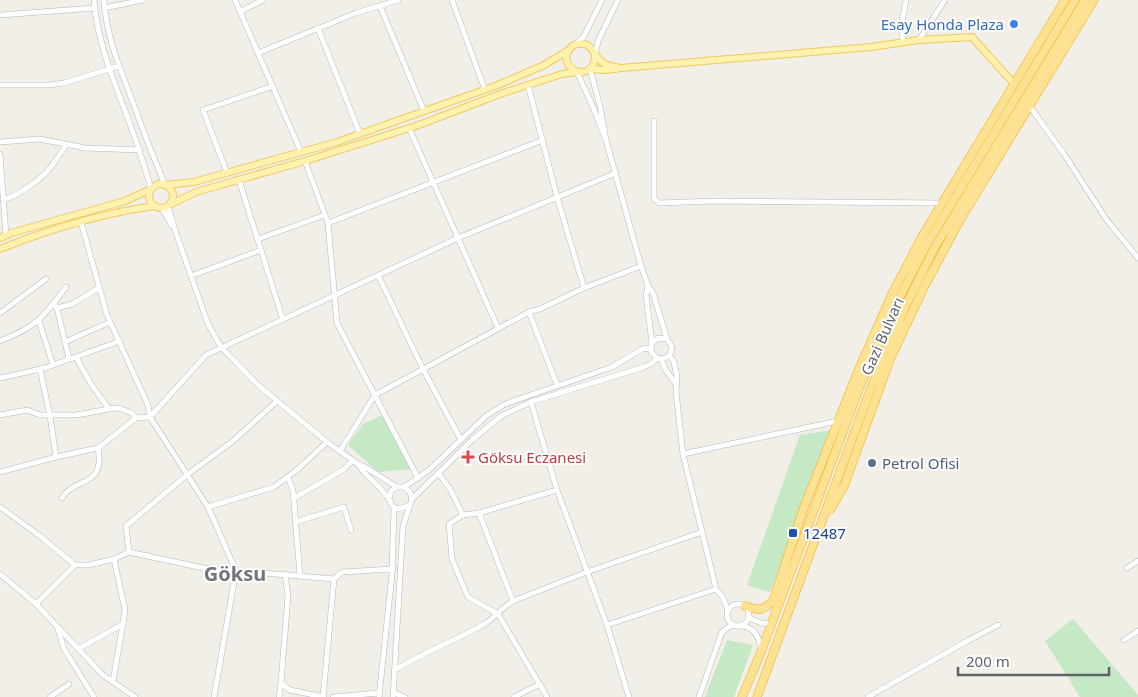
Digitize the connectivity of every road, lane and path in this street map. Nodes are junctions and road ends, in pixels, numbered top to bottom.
1 (94, 0) edge
2 (104, 0) edge
3 (143, 0) edge
4 (235, 0) edge
5 (263, 0) edge
6 (398, 0) edge
7 (452, 0) edge
8 (602, 0) edge
9 (618, 0) edge
10 (906, 0) edge
11 (945, 0) edge
12 (1065, 0) edge
13 (1075, 0) edge
14 (1085, 0) edge
15 (1094, 0) edge
16 (380, 6) junction
17 (95, 8) junction
18 (104, 8) junction
19 (241, 11) junction
20 (0, 15) edge
21 (318, 28) junction
22 (919, 40) junction
23 (904, 42) junction
24 (576, 44) junction
25 (569, 50) junction
26 (258, 53) junction
27 (595, 55) junction
28 (119, 66) junction
29 (590, 68) junction
30 (621, 68) junction
31 (109, 69) junction
32 (577, 72) junction
33 (1014, 84) junction
34 (0, 85) edge
35 (528, 85) junction
36 (273, 86) junction
37 (485, 90) junction
38 (1027, 104) junction
39 (424, 111) junction
40 (654, 121) dead end
41 (409, 128) junction
42 (360, 134) junction
43 (543, 140) junction
44 (606, 140) junction
45 (0, 142) edge
46 (66, 145) junction
47 (140, 150) junction
48 (301, 152) junction
49 (0, 154) edge
50 (305, 161) junction
51 (227, 173) junction
52 (616, 174) junction
53 (239, 180) junction
54 (432, 182) junction
55 (165, 185) junction
56 (151, 190) junction
57 (557, 197) junction
58 (3, 199) junction
59 (941, 203) junction
60 (164, 206) junction
61 (325, 215) junction
62 (82, 222) junction
63 (328, 223) junction
64 (3, 237) edge
65 (458, 238) junction
66 (258, 239) junction
67 (0, 249) edge
68 (261, 250) junction
69 (1138, 258) edge
70 (641, 266) junction
71 (378, 275) junction
72 (191, 276) junction
73 (46, 279) dead end
74 (648, 286) junction
75 (66, 288) dead end
76 (99, 288) junction
77 (584, 288) junction
78 (334, 295) junction
79 (56, 306) junction
80 (529, 312) junction
81 (0, 313) edge
82 (283, 320) junction
83 (39, 321) junction
84 (110, 322) junction
85 (498, 328) junction
86 (667, 340) junction
87 (0, 341) edge
88 (120, 341) junction
89 (65, 342) junction
90 (651, 345) junction
91 (221, 348) junction
92 (669, 355) junction
93 (76, 357) junction
94 (69, 359) junction
95 (659, 359) junction
96 (53, 365) junction
97 (40, 369) junction
98 (423, 369) junction
99 (0, 378) edge
100 (676, 384) junction
101 (557, 385) junction
102 (375, 396) junction
103 (277, 400) junction
104 (531, 402) junction
105 (109, 409) junction
106 (0, 415) edge
107 (50, 416) junction
108 (150, 417) junction
109 (136, 418) junction
110 (838, 421) junction
111 (461, 440) junction
112 (327, 442) junction
113 (98, 448) junction
114 (340, 451) junction
115 (683, 454) junction
116 (56, 457) junction
117 (353, 460) junction
118 (358, 464) junction
119 (0, 472) edge
120 (188, 474) junction
121 (439, 474) junction
122 (288, 477) junction
123 (418, 478) junction
124 (397, 487) junction
125 (404, 487) junction
126 (557, 490) junction
127 (62, 498) dead end
128 (294, 498) junction
129 (388, 499) junction
130 (412, 499) junction
131 (408, 506) junction
132 (0, 507) edge
133 (208, 507) junction
134 (394, 508) junction
135 (480, 513) junction
136 (463, 515) junction
137 (295, 522) junction
138 (352, 530) dead end
139 (702, 532) junction
140 (128, 552) junction
141 (114, 558) junction
142 (1138, 561) edge
143 (75, 564) junction
144 (1127, 568) dead end
145 (392, 569) junction
146 (236, 571) junction
147 (588, 572) junction
148 (0, 574) edge
149 (285, 574) junction
150 (300, 576) junction
151 (334, 579) junction
152 (716, 589) junction
153 (723, 598) junction
154 (513, 601) junction
155 (36, 604) junction
156 (742, 605) junction
157 (728, 611) junction
158 (498, 614) junction
159 (749, 618) junction
160 (122, 624) junction
161 (733, 624) junction
162 (771, 624) junction
163 (998, 625) dead end
164 (607, 626) junction
165 (740, 626) junction
166 (58, 628) junction
167 (1138, 631) edge
168 (1124, 640) dead end
169 (78, 649) junction
170 (761, 652) junction
171 (395, 670) junction
172 (113, 681) junction
173 (69, 684) dead end
174 (281, 684) junction
175 (540, 684) junction
176 (379, 695) edge
177 (393, 695) edge
178 (132, 696) edge
179 (50, 697) edge
180 (94, 697) edge
181 (214, 697) edge
182 (279, 697) edge
183 (323, 697) edge
184 (332, 697) edge
185 (405, 697) edge
186 (514, 697) edge
187 (547, 697) edge
188 (629, 697) edge
189 (699, 697) edge
190 (742, 697) edge
191 (758, 697) edge
192 (868, 697) edge

1 - 17 street
2 - 18 street
3 - 18 street
4 - 19 street
5 - 19 street
6 - 16 street
7 - 37 street
8 - 24 street
9 - 27 street
10 - 23 street
11 - 22 street
12 - 33 highway
13 - 162 highway, Gazi Bulvarı
14 - 38 highway
15 - 38 highway
16 - 21 street
16 - 39 street
17 - 20 street
17 - 31 street
18 - 28 street
19 - 26 street
21 - 26 street
21 - 42 street
22 - 23 main road
22 - 33 main road
23 - 30 main road
24 - 25 main road
24 - 27 main road
25 - 32 main road
25 - 37 main road
26 - 36 street
27 - 29 main road
27 - 30 main road
28 - 31 street
28 - 55 street
29 - 30 main road
29 - 32 main road
29 - 44 street
31 - 34 street
31 - 47 street
32 - 35 main road
32 - 44 street
33 - 59 highway
35 - 41 main road
35 - 43 street
36 - 48 street
36 - 51 street
37 - 39 main road
38 - 69 street
38 - 191 highway
39 - 42 main road
40 - 59 street
41 - 50 main road
41 - 54 street
42 - 48 main road
43 - 54 street
43 - 57 street
44 - 52 street
45 - 46 street
46 - 47 street
46 - 58 street
47 - 56 street
48 - 51 main road
49 - 58 street
50 - 53 main road
50 - 61 street
51 - 55 main road
52 - 57 street
52 - 70 street
53 - 60 main road
53 - 66 street
54 - 63 street
54 - 65 street
55 - 56 main road
55 - 60 main road
56 - 60 main road
56 - 64 main road
57 - 65 street
57 - 77 street
58 - 64 street
59 - 110 highway
60 - 62 main road
60 - 72 street
61 - 63 street
61 - 66 street
62 - 67 main road
62 - 76 street
63 - 78 street
65 - 71 street
65 - 85 street
66 - 68 street
68 - 72 street
68 - 82 street
70 - 74 street
70 - 77 street
71 - 78 street
71 - 98 street
72 - 91 street
73 - 81 street
74 - 86 street
74 - 90 street
75 - 79 street
76 - 79 street
76 - 84 street
77 - 80 street
78 - 82 street
78 - 102 street
79 - 83 street
79 - 89 street
80 - 85 street
80 - 101 street
82 - 91 street
83 - 87 street
83 - 96 street
84 - 88 street
84 - 89 street
85 - 98 street
86 - 90 street
86 - 92 street
88 - 93 street
88 - 108 street
89 - 94 street
90 - 95 street
90 - 101 street
91 - 103 street
91 - 108 street
92 - 95 street
92 - 100 street
93 - 94 street
93 - 105 street
94 - 96 street
95 - 100 street
95 - 104 street
96 - 97 street
97 - 99 street
97 - 107 street
98 - 102 street
98 - 111 street
100 - 115 street
101 - 111 street
102 - 114 street
102 - 123 street
103 - 112 street
103 - 120 street
104 - 121 street
104 - 126 street
105 - 107 street
105 - 109 street
106 - 107 street
107 - 116 street
108 - 109 street
108 - 120 street
109 - 113 street
110 - 115 street
110 - 156 highway
111 - 123 street
112 - 114 street
112 - 122 street
113 - 116 street
113 - 127 street
114 - 117 street
115 - 139 street
116 - 119 street
117 - 118 street
117 - 128 street
118 - 124 street
118 - 129 street
120 - 133 street
120 - 140 street
121 - 130 street
121 - 136 street
122 - 128 street
122 - 133 street
123 - 125 street
124 - 125 street
124 - 129 street
125 - 130 street
126 - 135 street
126 - 147 street
128 - 137 street
129 - 134 street
130 - 131 street
131 - 134 street
131 - 171 street
132 - 143 street
133 - 146 street
134 - 145 street
135 - 136 street
135 - 154 street
136 - 158 street
137 - 138 street
137 - 150 street
139 - 147 street
139 - 152 street
140 - 141 street
140 - 146 street
141 - 143 street
141 - 160 street
142 - 144 street
143 - 155 street
145 - 151 street
145 - 176 street
146 - 149 street
146 - 181 street
147 - 154 street
147 - 164 street
148 - 155 street
149 - 150 street
149 - 174 street
150 - 151 street
151 - 183 street
152 - 153 street
152 - 164 street
153 - 156 street
153 - 157 street
154 - 158 street
155 - 166 street
156 - 157 street
156 - 159 street
157 - 161 street
158 - 171 street
158 - 175 street
159 - 162 street
159 - 165 street
160 - 169 street
160 - 172 street
161 - 165 street
161 - 189 street
162 - 170 highway, Gazi Bulvarı
163 - 192 street
164 - 188 street
165 - 170 street
166 - 169 street
166 - 180 street
167 - 168 street
169 - 172 street
170 - 190 highway, Gazi Bulvarı
171 - 177 street
172 - 178 street
173 - 179 street
174 - 182 street
174 - 183 street
175 - 186 street
175 - 187 street
176 - 184 street
177 - 185 street

